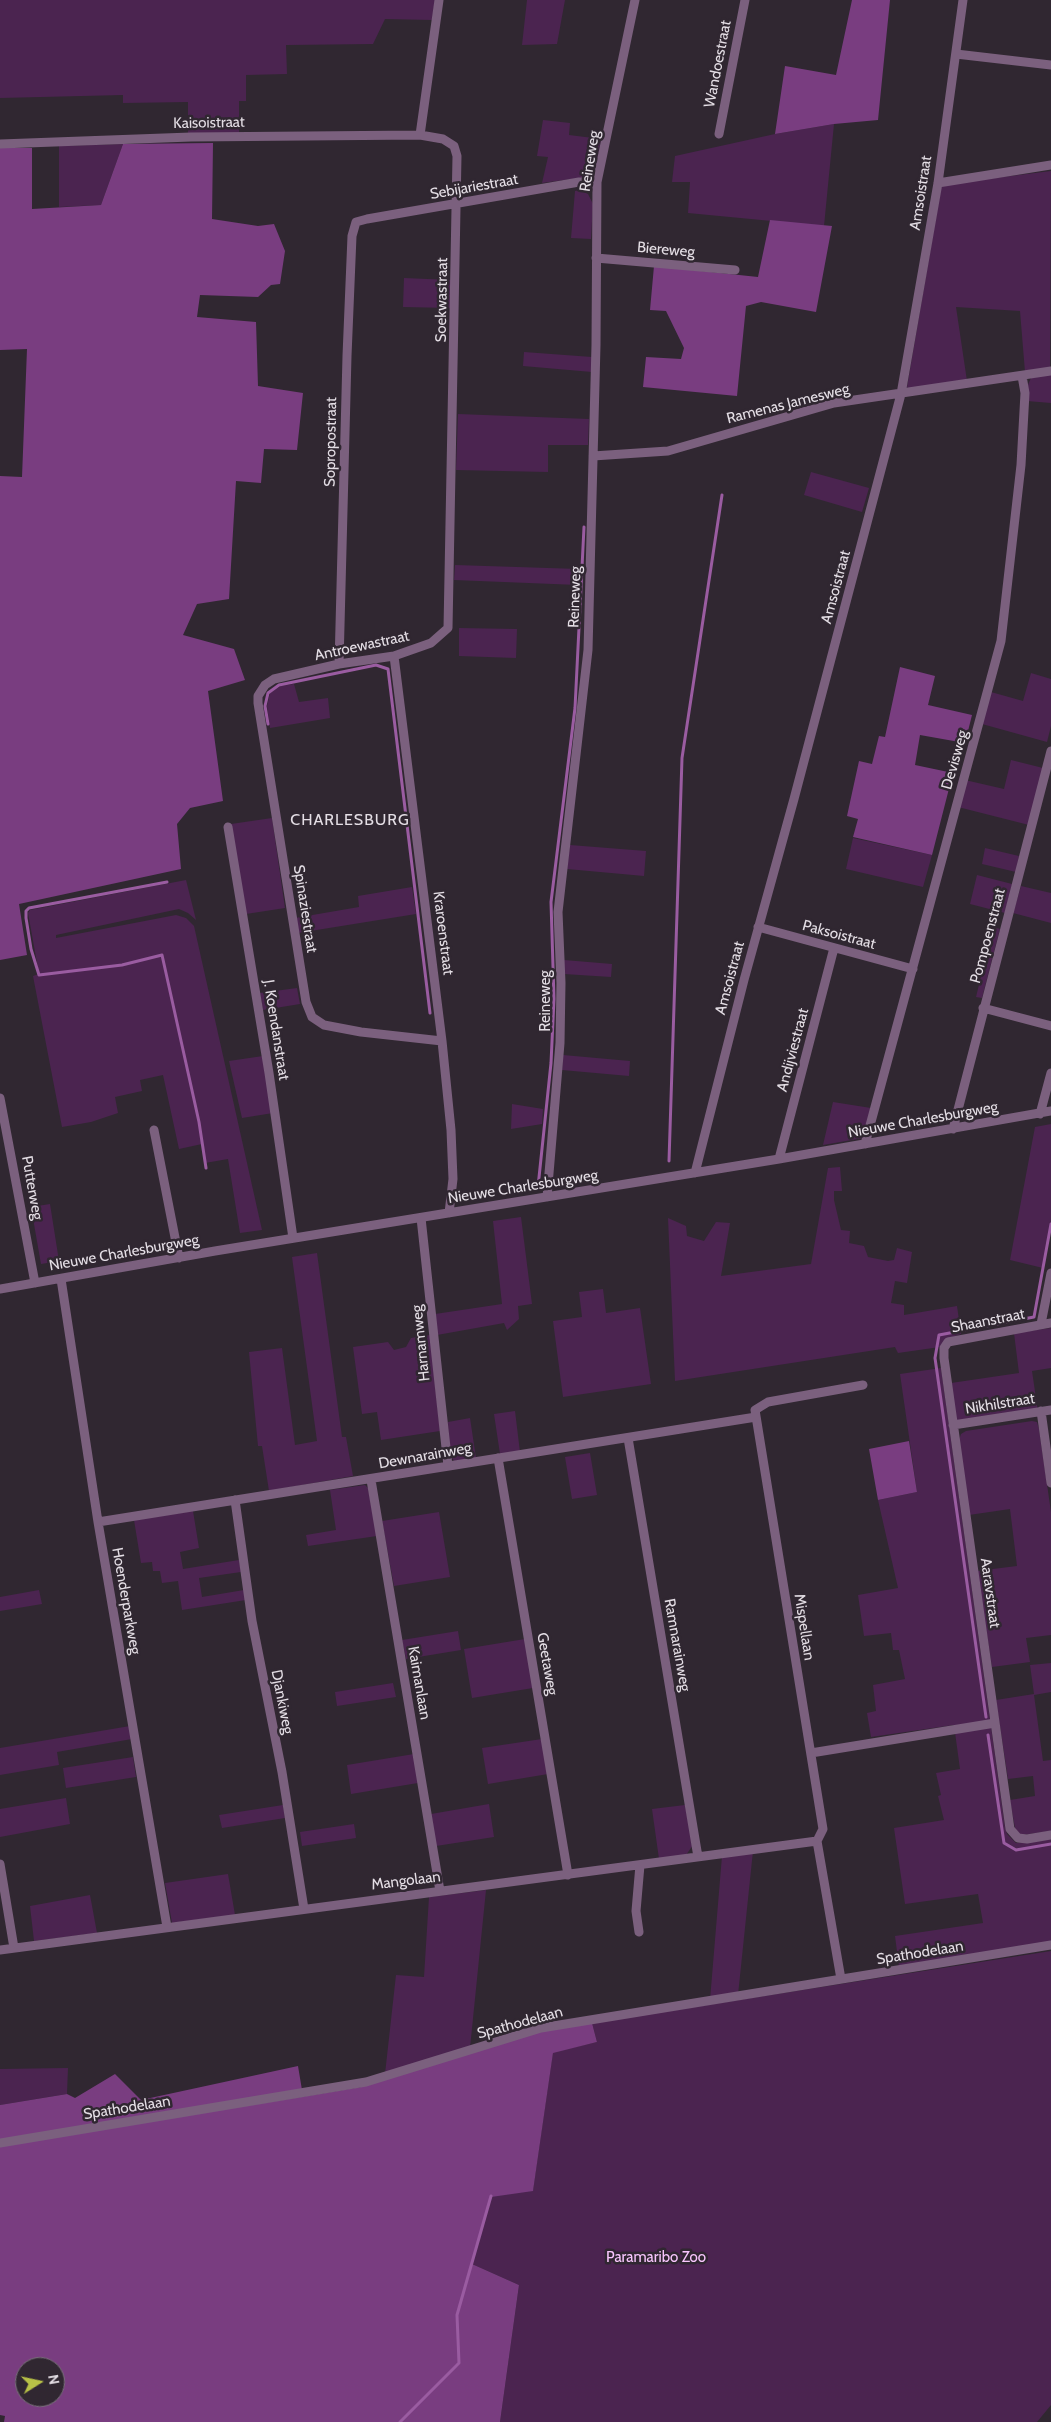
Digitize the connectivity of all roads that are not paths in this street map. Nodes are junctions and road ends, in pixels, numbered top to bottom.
1 (439, 0) edge
2 (635, 0) edge
3 (744, 0) edge
4 (963, 0) edge
5 (956, 54) junction
6 (1051, 65) edge
7 (720, 134) dead end
8 (420, 135) junction
9 (0, 144) edge
10 (1051, 165) edge
11 (597, 182) junction
12 (938, 183) junction
13 (458, 204) junction
14 (356, 222) joint
15 (596, 258) junction
16 (735, 270) dead end
17 (1051, 371) edge
18 (1022, 376) junction
19 (901, 394) junction
20 (592, 456) junction
21 (448, 628) joint
22 (394, 656) junction
23 (339, 664) junction
24 (274, 680) joint
25 (1051, 751) edge
26 (228, 827) dead end
27 (758, 927) junction
28 (834, 948) junction
29 (912, 969) junction
30 (983, 1008) junction
31 (1051, 1026) edge
32 (442, 1041) junction
33 (1051, 1073) edge
34 (0, 1098) edge
35 (1051, 1111) edge
36 (1040, 1114) junction
37 (953, 1129) junction
38 (154, 1130) dead end
39 (865, 1144) junction
40 (10, 1146) junction
41 (0, 1148) edge
42 (778, 1159) junction
43 (695, 1173) junction
44 (547, 1197) junction
45 (449, 1213) junction
46 (421, 1218) junction
47 (293, 1238) junction
48 (179, 1258) junction
49 (1051, 1273) edge
50 (61, 1278) junction
51 (35, 1283) junction
52 (0, 1289) edge
53 (1051, 1323) edge
54 (1041, 1324) junction
55 (944, 1348) joint
56 (863, 1385) dead end
57 (1051, 1410) edge
58 (1041, 1411) junction
59 (756, 1417) junction
60 (953, 1425) junction
61 (628, 1438) junction
62 (498, 1458) junction
63 (448, 1466) junction
64 (371, 1480) junction
65 (1051, 1483) edge
66 (235, 1500) junction
67 (98, 1522) junction
68 (995, 1723) junction
69 (810, 1753) junction
70 (1051, 1836) edge
71 (816, 1841) junction
72 (698, 1856) junction
73 (0, 1864) edge
74 (640, 1865) junction
75 (568, 1875) junction
76 (440, 1891) junction
77 (304, 1909) junction
78 (167, 1928) junction
79 (639, 1932) dead end
80 (1051, 1945) edge
81 (14, 1948) junction
82 (0, 1950) edge
83 (841, 1979) junction
84 (0, 2143) edge

1 - 8 street
2 - 11 street, Reineweg
3 - 7 street, Wandoestraat
4 - 5 street, Amsoistraat
5 - 6 street
5 - 12 street, Amsoistraat
8 - 9 street, Kaisoistraat
8 - 13 street, Soekwastraat
10 - 12 street
11 - 13 street, Sebijariestraat
11 - 15 street, Reineweg
12 - 19 street, Amsoistraat
13 - 14 street, Sebijariestraat
13 - 21 street, Soekwastraat
14 - 23 street, Sopropostraat
15 - 16 street, Biereweg
15 - 20 street, Reineweg
17 - 18 street, Ramenas Jamesweg
18 - 19 street, Ramenas Jamesweg
18 - 29 street, Devisweg
19 - 20 street, Ramenas Jamesweg
19 - 27 street, Amsoistraat
20 - 44 street, Reineweg
21 - 22 street, Antroewastraat
22 - 23 street, Antroewastraat
22 - 32 street, Kraroenstraat
23 - 24 street, Antroewastraat
24 - 32 street, Spinaziestraat
25 - 30 street, Pompoenstraat
26 - 47 street, J. Koendanstraat
27 - 28 street, Paksoistraat
27 - 43 street, Amsoistraat
28 - 29 street, Paksoistraat
28 - 42 street, Andijviestraat
29 - 39 street, Devisweg
30 - 31 street
30 - 37 street, Pompoenstraat
32 - 45 street, Kraroenstraat
33 - 36 street
34 - 40 street, Putterweg
35 - 36 street, Nieuwe Charlesburgweg
36 - 37 street, Nieuwe Charlesburgweg
37 - 39 street, Nieuwe Charlesburgweg
38 - 48 street
39 - 42 street, Nieuwe Charlesburgweg
40 - 41 street
40 - 51 street, Putterweg
42 - 43 street, Nieuwe Charlesburgweg
43 - 44 street, Nieuwe Charlesburgweg
44 - 45 street, Nieuwe Charlesburgweg
45 - 46 street, Nieuwe Charlesburgweg
46 - 47 street, Nieuwe Charlesburgweg
46 - 63 street, Harnamweg
47 - 48 street, Nieuwe Charlesburgweg
48 - 50 street, Nieuwe Charlesburgweg
49 - 54 street, Shaanstraat
50 - 51 street, Nieuwe Charlesburgweg
50 - 67 street, Hoenderparkweg
51 - 52 street, Nieuwe Charlesburgweg
53 - 54 street, Shaanstraat
54 - 55 street, Shaanstraat
55 - 60 street, Aaravstraat
56 - 59 street
57 - 58 street, Nikhilstraat
58 - 60 street, Nikhilstraat
58 - 65 street
59 - 61 street, Dewnarainweg
59 - 69 street, Mispellaan
60 - 68 street, Aaravstraat
61 - 62 street, Dewnarainweg
61 - 72 street, Ramnarainweg
62 - 63 street, Dewnarainweg
62 - 75 street, Geetaweg
63 - 64 street, Dewnarainweg
64 - 66 street, Dewnarainweg
64 - 76 street, Kaimanlaan
66 - 67 street, Dewnarainweg
66 - 77 street, Djankiweg
67 - 78 street, Hoenderparkweg
68 - 69 street
68 - 70 street, Aaravstraat
69 - 71 street, Mispellaan
71 - 72 street, Mangolaan
71 - 83 street
72 - 74 street, Mangolaan
73 - 81 street
74 - 75 street, Mangolaan
74 - 79 street
75 - 76 street, Mangolaan
76 - 77 street, Mangolaan
77 - 78 street, Mangolaan
78 - 81 street, Mangolaan
80 - 83 street, Spathodelaan
81 - 82 street, Mangolaan
83 - 84 street, Spathodelaan

